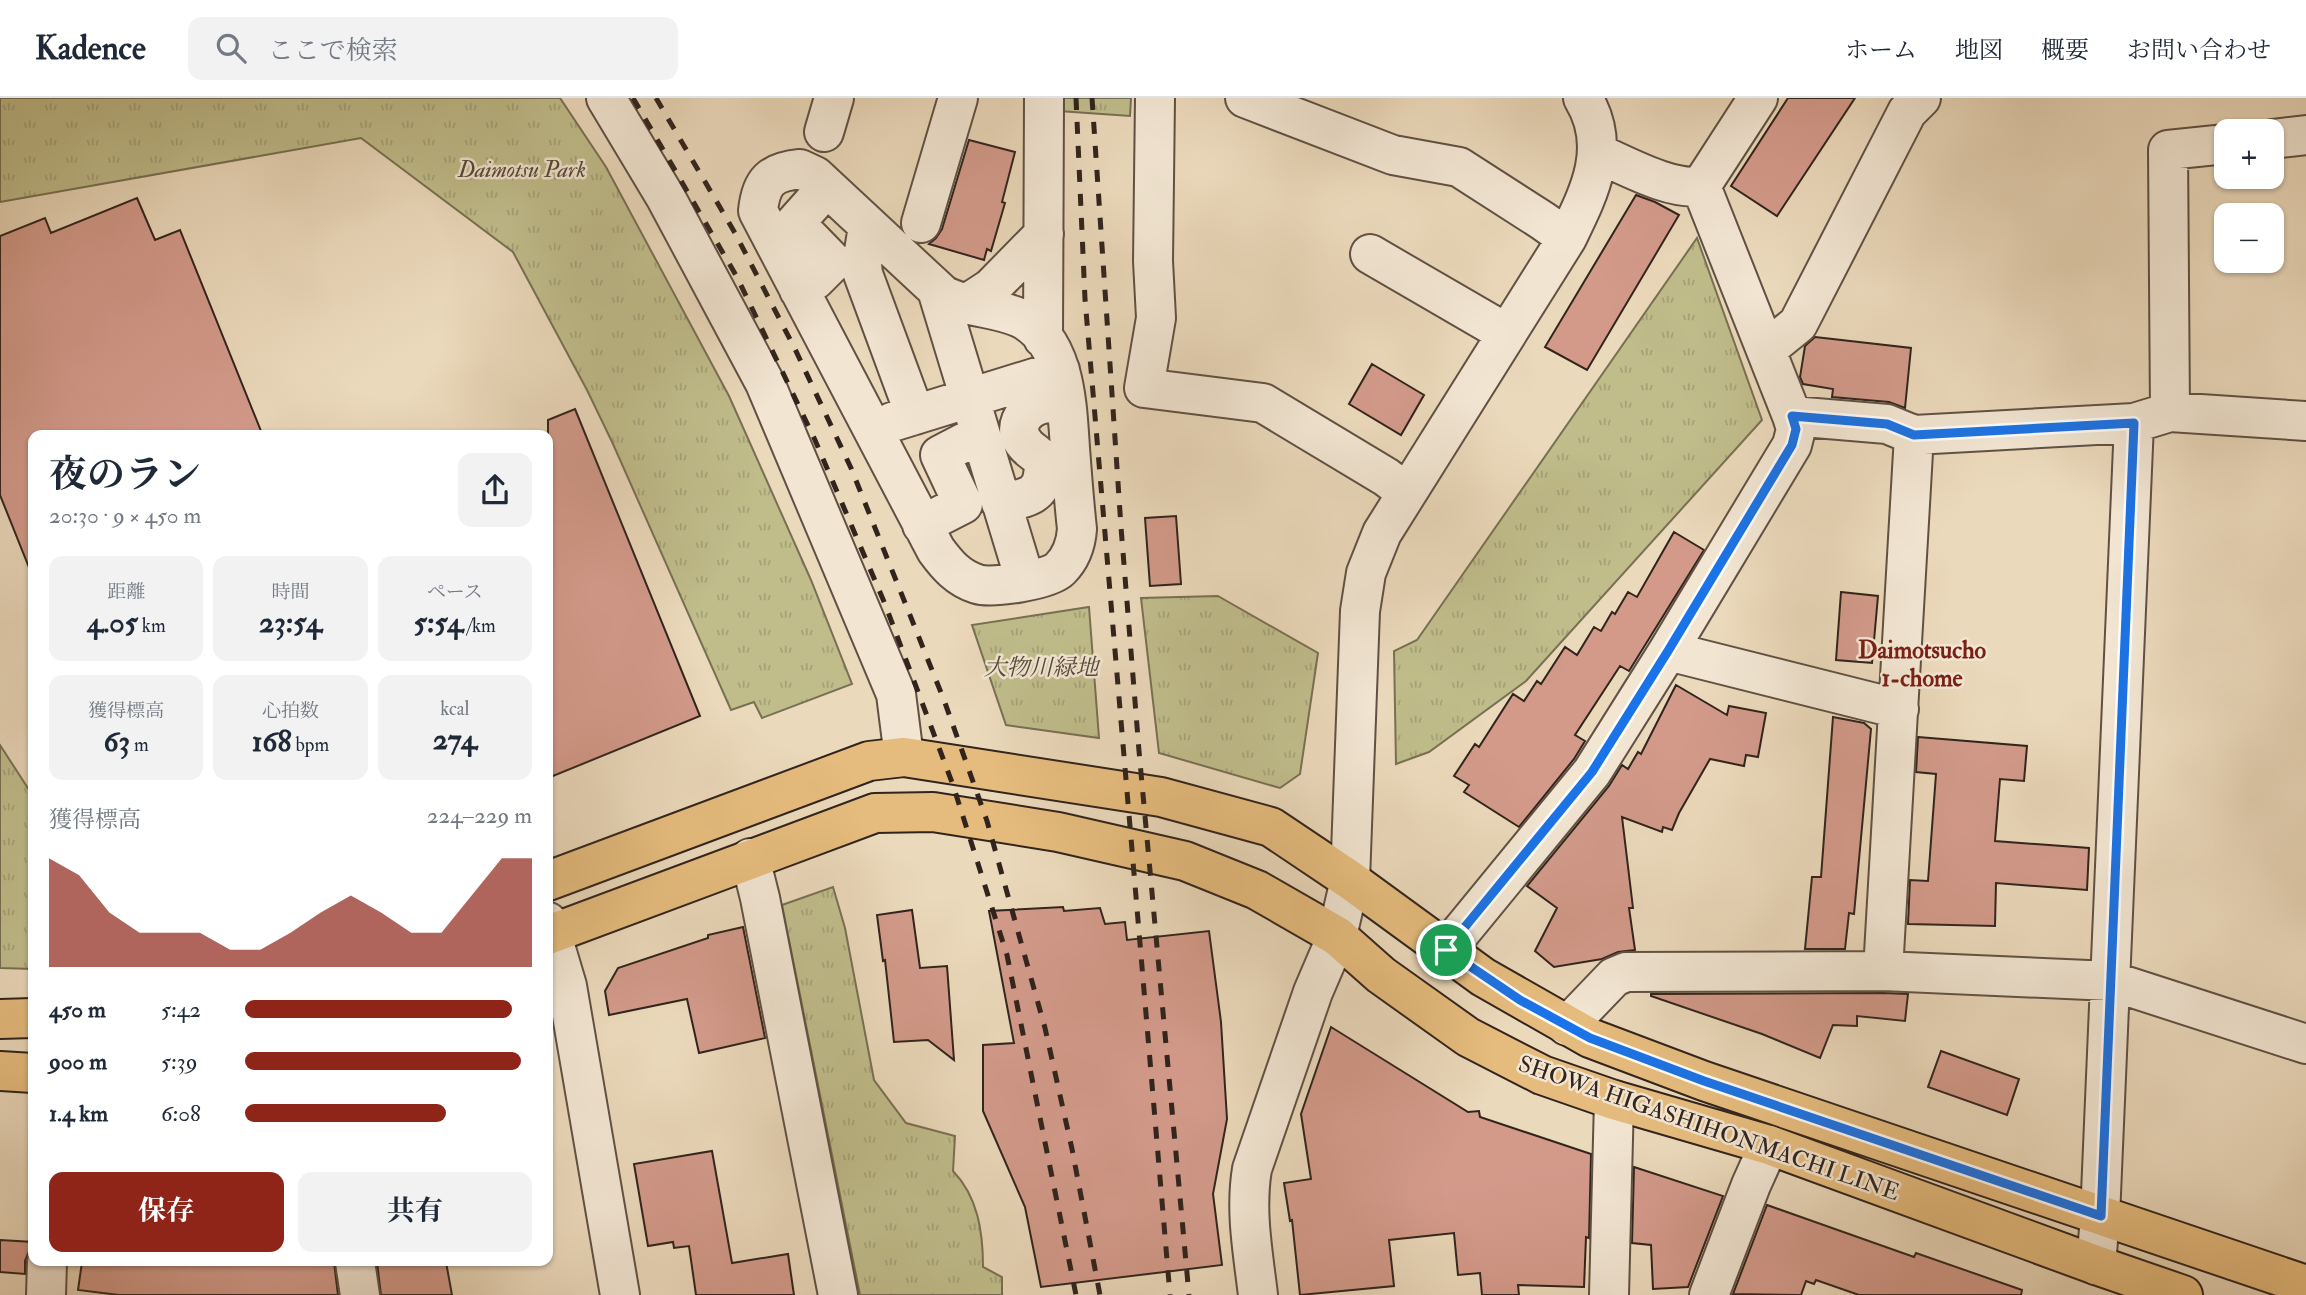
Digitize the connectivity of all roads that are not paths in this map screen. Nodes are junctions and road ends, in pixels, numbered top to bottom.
1 (606, 98) edge
2 (958, 98) edge
3 (1044, 98) edge
4 (1154, 98) edge
5 (1245, 98) edge
6 (1583, 98) edge
7 (1758, 98) edge
8 (1921, 98) edge
9 (2306, 135) edge
10 (2284, 138) edge
11 (2214, 145) edge
12 (1599, 154) junction
13 (1701, 186) junction
14 (921, 223) dead end
15 (868, 226) junction
16 (1044, 234) junction
17 (1567, 238) junction
18 (1370, 254) dead end
19 (951, 297) junction
20 (1506, 333) junction
21 (1766, 351) junction
22 (1056, 370) junction
23 (970, 398) junction
24 (2170, 412) junction
25 (915, 415) junction
26 (1792, 416) junction
27 (2306, 421) edge
28 (2134, 423) junction
29 (872, 428) junction
30 (1914, 435) junction
31 (981, 437) junction
32 (1407, 492) junction
33 (1001, 503) junction
34 (922, 525) junction
35 (1024, 580) junction
36 (1668, 651) junction
37 (1899, 709) junction
38 (904, 757) junction
39 (750, 858) junction
40 (553, 879) edge
41 (1350, 880) junction
42 (553, 929) edge
43 (1337, 936) junction
44 (553, 942) edge
45 (1446, 950) junction
46 (1883, 971) junction
47 (2111, 981) junction
48 (0, 1018) edge
49 (28, 1018) edge
50 (1567, 1026) junction
51 (2306, 1044) edge
52 (0, 1072) edge
53 (28, 1073) edge
54 (1614, 1100) junction
55 (1769, 1144) junction
56 (2101, 1216) junction
57 (2096, 1265) junction
58 (47, 1266) edge
59 (356, 1266) edge
60 (2306, 1286) edge
61 (46, 1295) edge
62 (360, 1295) edge
63 (620, 1295) edge
64 (838, 1295) edge
65 (1258, 1295) edge
66 (1609, 1295) edge
67 (1709, 1295) edge
68 (2183, 1295) edge

1 - 38 street
2 - 14 street
3 - 16 street
4 - 32 street
5 - 17 street
6 - 12 street
7 - 13 street
8 - 21 street
9 - 10 street
11 - 24 street
12 - 13 street
12 - 17 street
13 - 21 street
15 - 19 street
15 - 25 street
15 - 29 street
16 - 19 street
16 - 22 street
17 - 20 street
18 - 20 street
19 - 22 street
19 - 23 street
20 - 32 street
21 - 26 street
22 - 23 street
22 - 33 street
22 - 35 street
23 - 25 street
23 - 31 street
24 - 27 street
24 - 28 street
25 - 29 street
26 - 30 street
26 - 36 street
28 - 30 street
28 - 47 street
29 - 34 street
30 - 37 street
31 - 33 street
31 - 34 street
32 - 41 street
33 - 35 street
34 - 35 street
36 - 37 street
36 - 45 street
37 - 46 street
38 - 40 main road, SHOWA HIGASHIHONMACHI LINE
38 - 41 main road, SHOWA HIGASHIHONMACHI LINE
39 - 42 main road, SHOWA HIGASHIHONMACHI LINE
39 - 43 main road, SHOWA HIGASHIHONMACHI LINE
39 - 64 street
41 - 43 street
41 - 45 main road, SHOWA HIGASHIHONMACHI LINE
43 - 54 main road, SHOWA HIGASHIHONMACHI LINE
43 - 65 street
44 - 63 street
45 - 50 main road, SHOWA HIGASHIHONMACHI LINE
46 - 47 street
46 - 50 street
47 - 51 street
47 - 56 street
48 - 49 main road
50 - 56 main road, SHOWA HIGASHIHONMACHI LINE
52 - 53 main road
54 - 55 main road, SHOWA HIGASHIHONMACHI LINE
54 - 66 street
55 - 57 main road, SHOWA HIGASHIHONMACHI LINE
55 - 67 street
56 - 57 street
56 - 60 main road, SHOWA HIGASHIHONMACHI LINE
57 - 68 main road, SHOWA HIGASHIHONMACHI LINE
58 - 61 street
59 - 62 street

